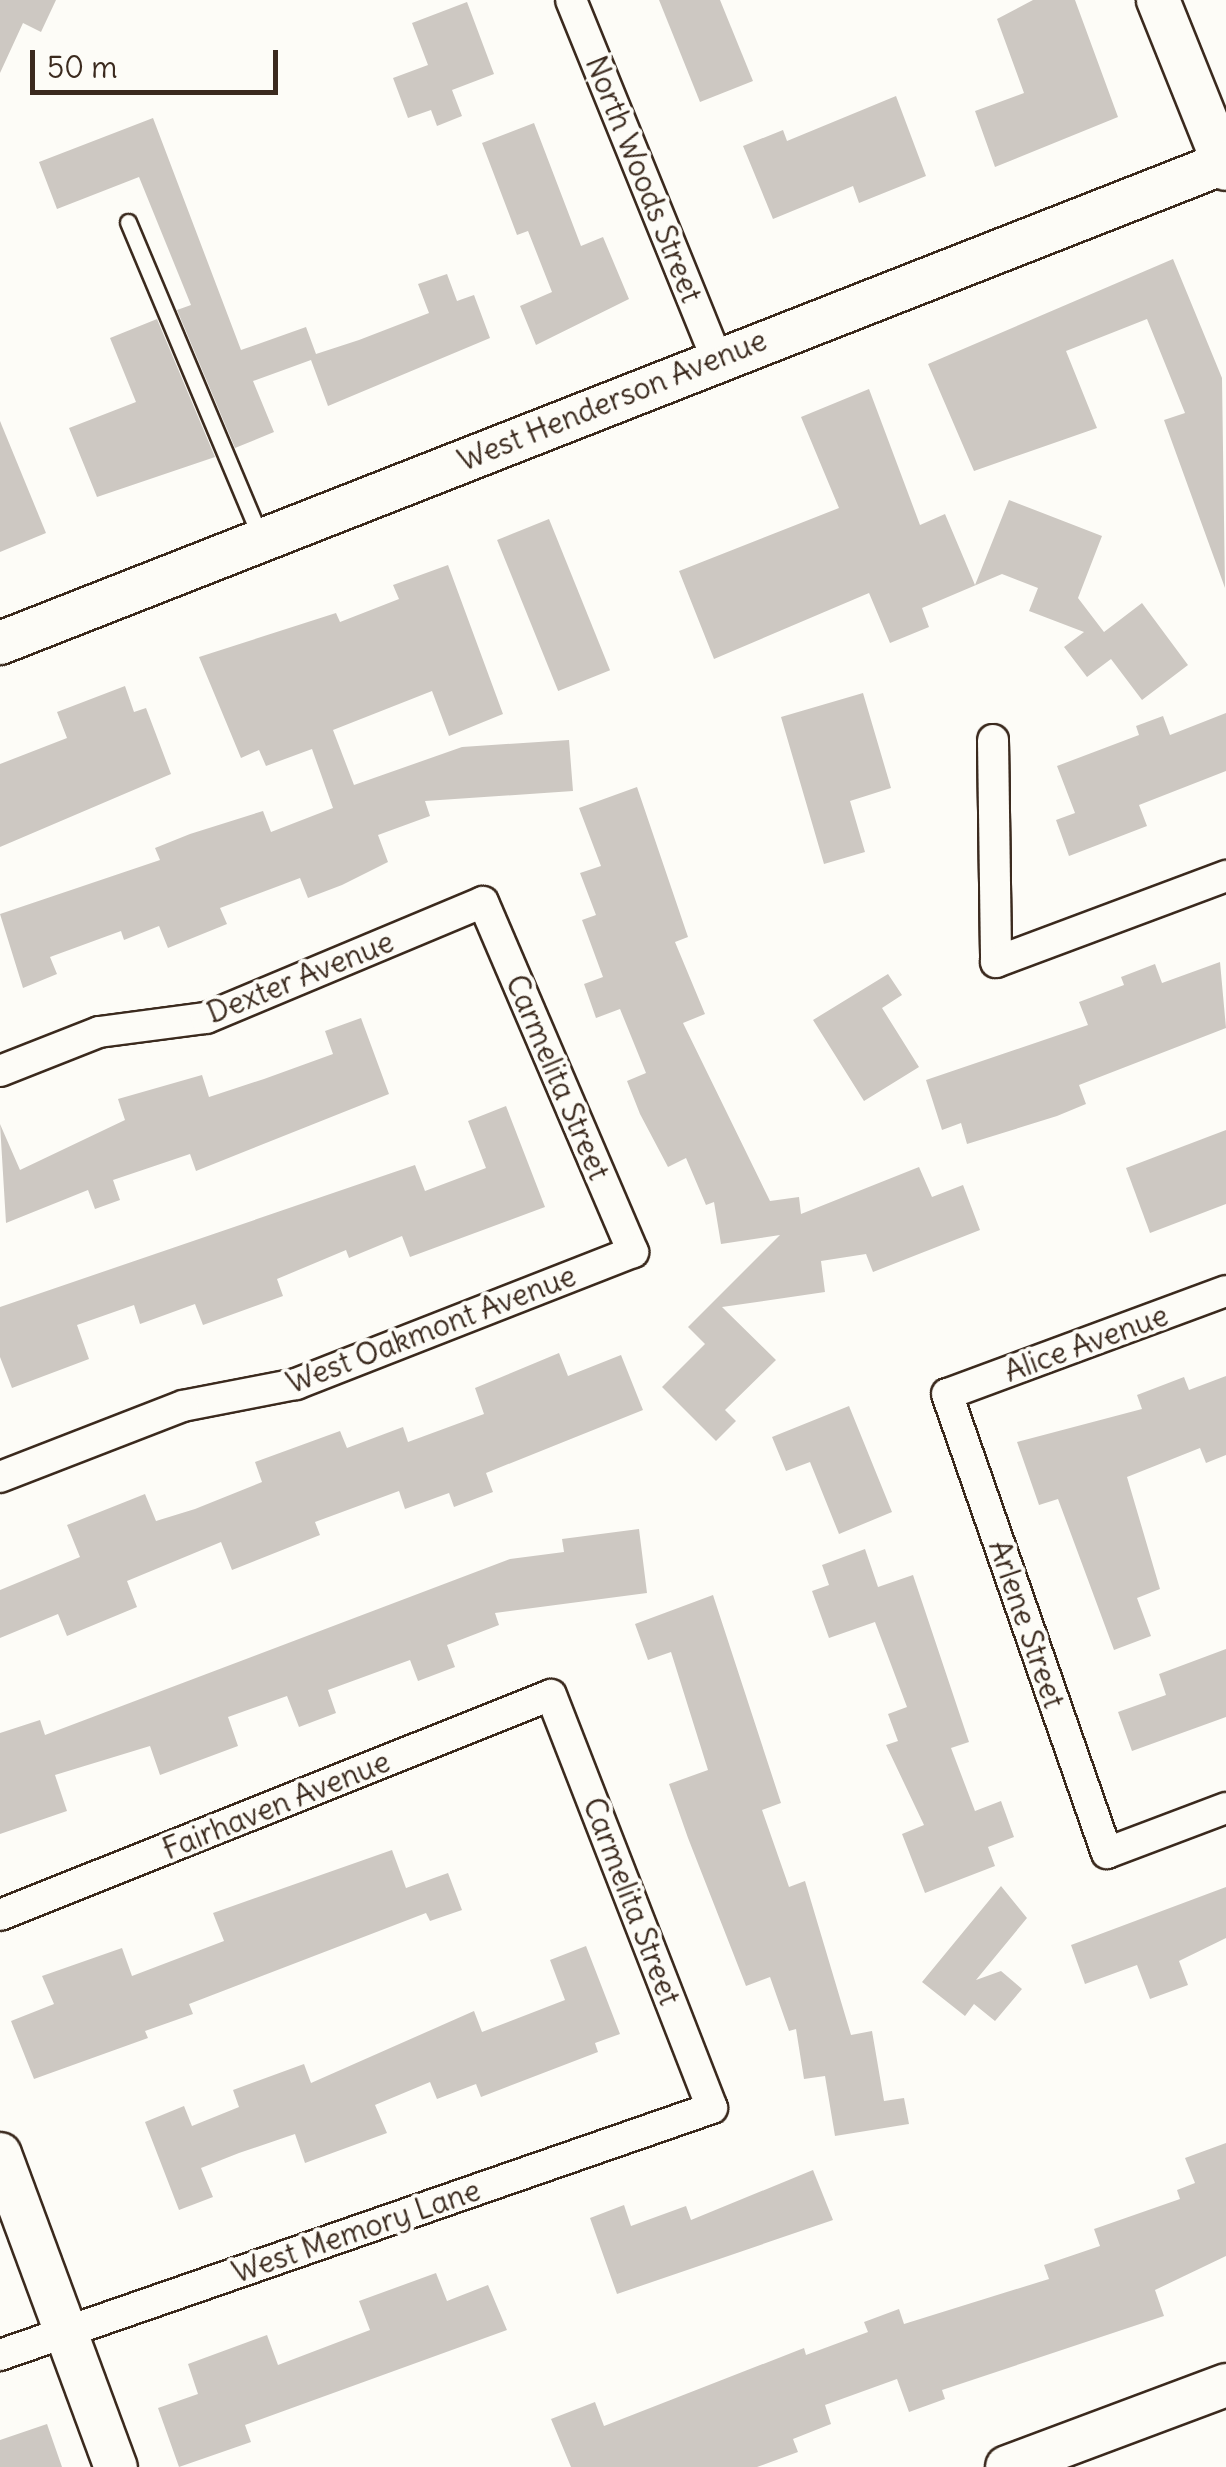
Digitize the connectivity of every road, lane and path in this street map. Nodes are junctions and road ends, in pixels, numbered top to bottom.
1 (572, 0) edge
2 (1158, 0) edge
3 (1225, 165) edge
4 (128, 222) dead end
5 (717, 358) junction
6 (261, 540) junction
7 (0, 643) edge
8 (993, 740) dead end
9 (1226, 876) edge
10 (483, 902) joint
11 (0, 1071) edge
12 (633, 1252) joint
13 (1226, 1291) edge
14 (947, 1394) joint
15 (0, 1477) edge
16 (551, 1694) joint
17 (1226, 1808) edge
18 (0, 1915) edge
19 (712, 2108) joint
20 (0, 2154) edge
21 (64, 2333) junction
22 (0, 2356) edge
23 (1226, 2386) edge
24 (116, 2467) edge
25 (1006, 2467) edge

1 - 5 street, North Woods Street
2 - 3 main road
3 - 5 main road, West Henderson Avenue
4 - 6 lane
5 - 6 main road, West Henderson Avenue
6 - 7 main road, West Henderson Avenue
8 - 9 street
10 - 11 street, Dexter Avenue
10 - 12 street, Carmelita Street
12 - 15 street, West Oakmont Avenue
13 - 14 street, Alice Avenue
14 - 17 street, Arlene Street
16 - 18 street, Fairhaven Avenue
16 - 19 street, Carmelita Street
19 - 21 street, West Memory Lane
20 - 21 main road
21 - 22 street, West Memory Lane
21 - 24 main road
23 - 25 main road

